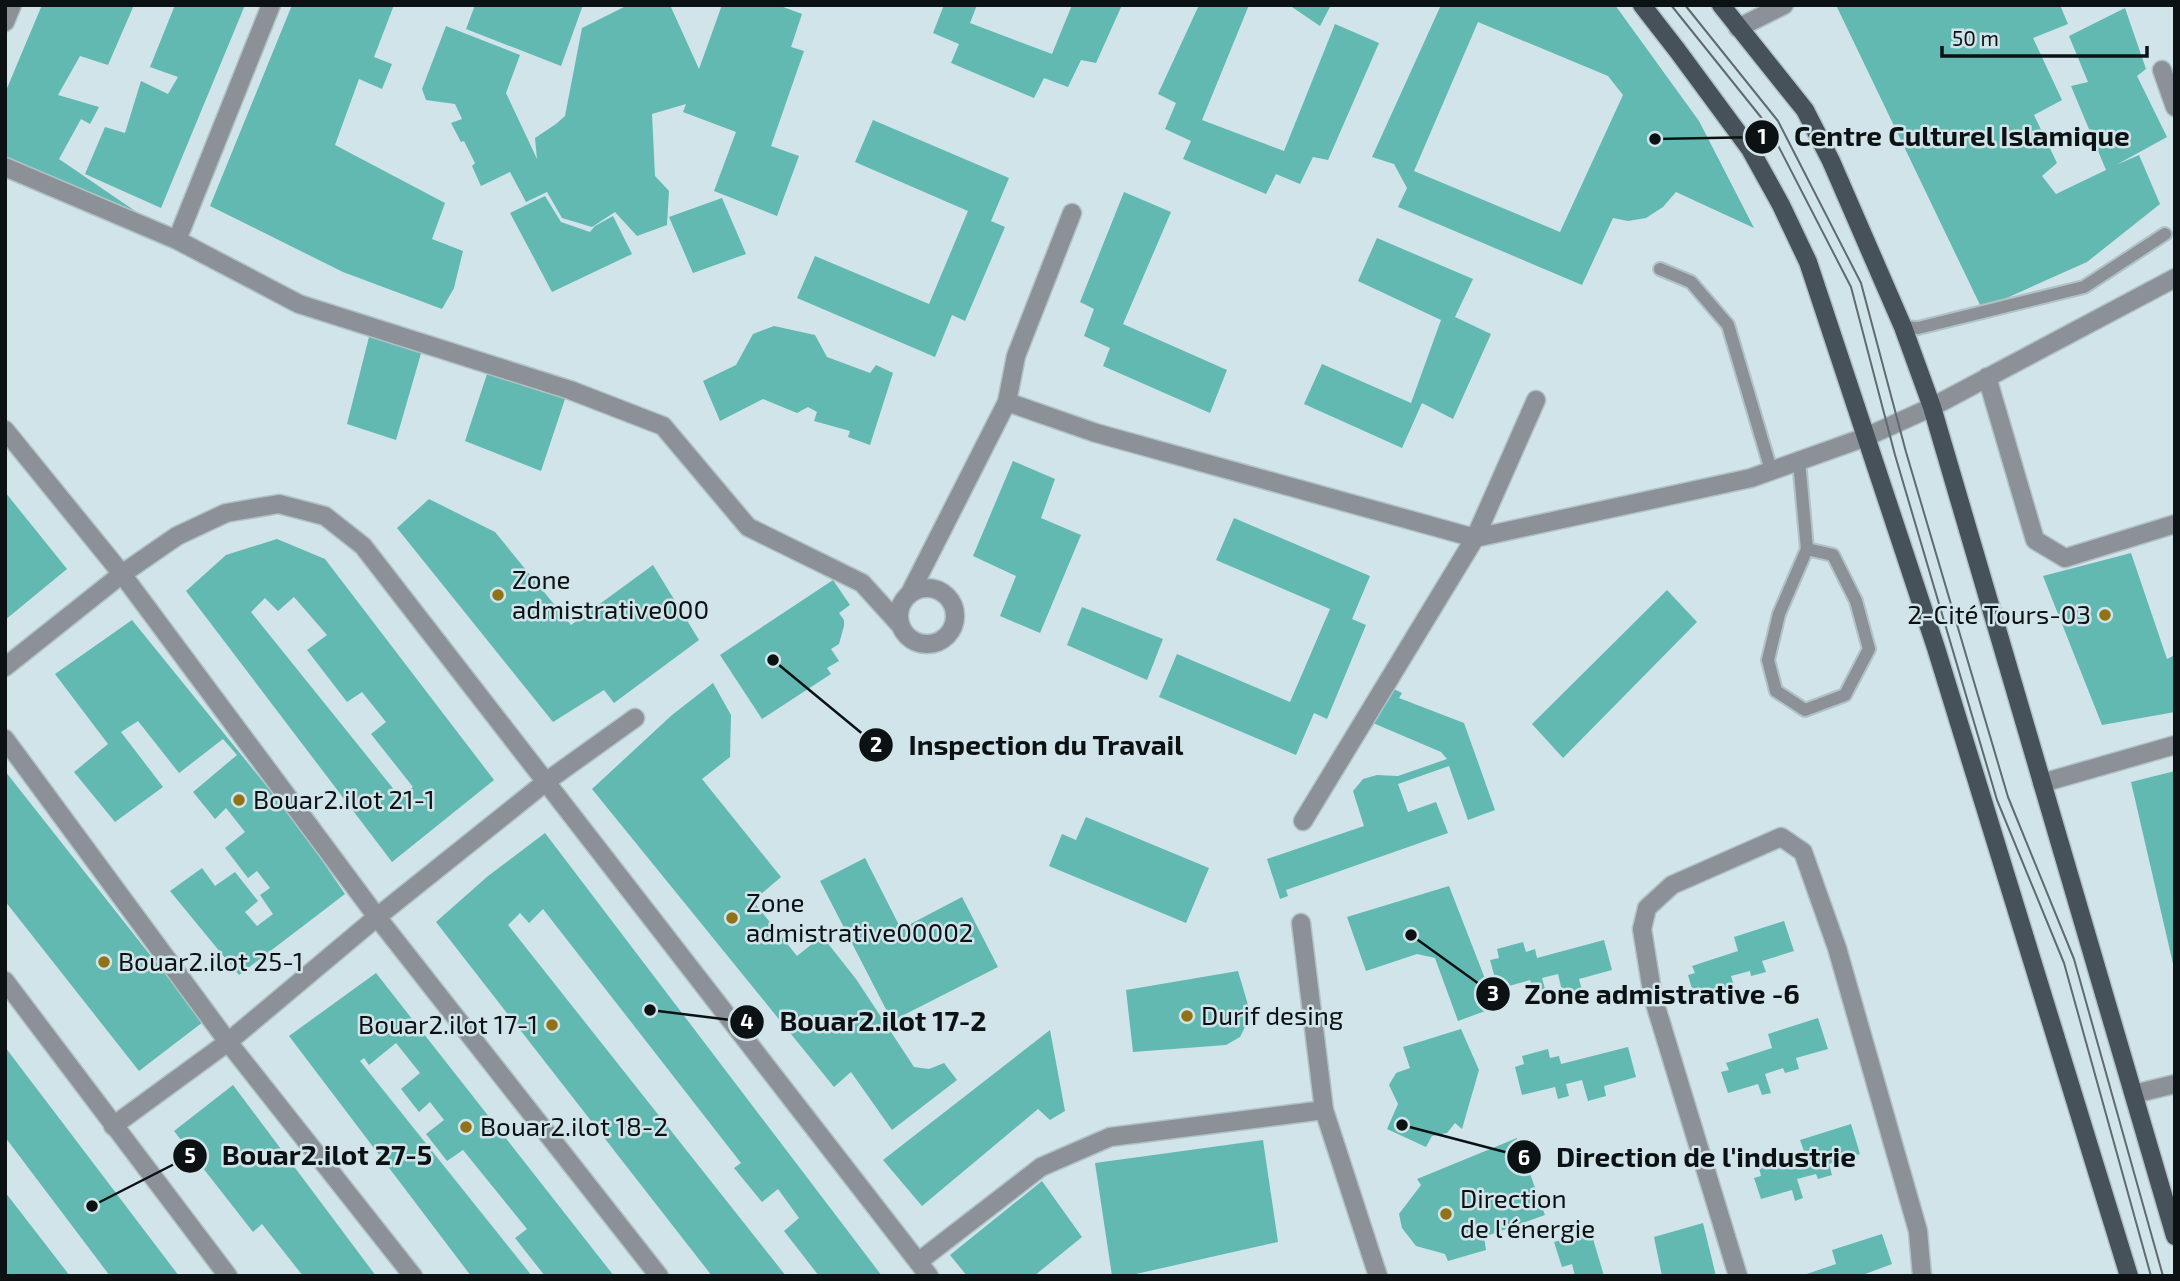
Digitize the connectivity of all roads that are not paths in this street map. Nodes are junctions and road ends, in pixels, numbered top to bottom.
1 (12, 5) edge
2 (271, 5) edge
3 (1642, 5) edge
4 (1721, 5) edge
5 (1784, 5) edge
6 (5, 22) edge
7 (1738, 28) junction
8 (2162, 70) dead end
9 (2175, 107) edge
10 (5, 167) edge
11 (1072, 213) dead end
12 (2165, 234) dead end
13 (177, 240) junction
14 (1660, 269) dead end
15 (2175, 278) edge
16 (1903, 327) junction
17 (1987, 377) junction
18 (1536, 400) dead end
19 (1007, 402) junction
20 (1932, 407) junction
21 (5, 430) edge
22 (1866, 437) junction
23 (1799, 460) junction
24 (1771, 470) junction
25 (2175, 524) edge
26 (1475, 538) junction
27 (1807, 549) junction
28 (122, 574) junction
29 (909, 595) junction
30 (901, 626) junction
31 (5, 667) edge
32 (635, 718) dead end
33 (5, 739) edge
34 (2175, 745) edge
35 (547, 781) junction
36 (2042, 783) junction
37 (1303, 821) dead end
38 (377, 917) junction
39 (1301, 923) dead end
40 (5, 981) edge
41 (229, 1042) junction
42 (2175, 1084) edge
43 (2134, 1094) junction
44 (1324, 1110) junction
45 (113, 1126) junction
46 (2175, 1236) edge
47 (924, 1269) edge
48 (228, 1276) edge
49 (413, 1276) edge
50 (659, 1276) edge
51 (1378, 1276) edge
52 (1738, 1276) edge
53 (1923, 1276) edge
54 (2129, 1276) edge

1 - 6 street
2 - 13 street
3 - 22 main road
4 - 7 main road
5 - 7 street
7 - 16 main road
8 - 9 street
10 - 13 street
11 - 19 street
12 - 16 lane
13 - 30 street
14 - 24 lane
15 - 17 street
16 - 20 main road
17 - 20 street
17 - 25 street
18 - 26 street
19 - 26 street
19 - 29 street
20 - 22 street
20 - 36 main road
21 - 28 street
22 - 23 street
22 - 54 main road
23 - 24 street
23 - 27 lane
24 - 26 street
26 - 37 street
27 - 27 lane
28 - 31 street
28 - 35 street
28 - 38 street
29 - 30 street
29 - 30 street
32 - 35 street
33 - 41 street
34 - 36 street
35 - 38 street
35 - 47 street
36 - 43 main road
38 - 41 street
38 - 50 street
39 - 44 street
40 - 45 street
41 - 45 street
41 - 49 street
42 - 43 street
43 - 46 main road
44 - 47 street
44 - 51 street
45 - 48 street
52 - 53 street

